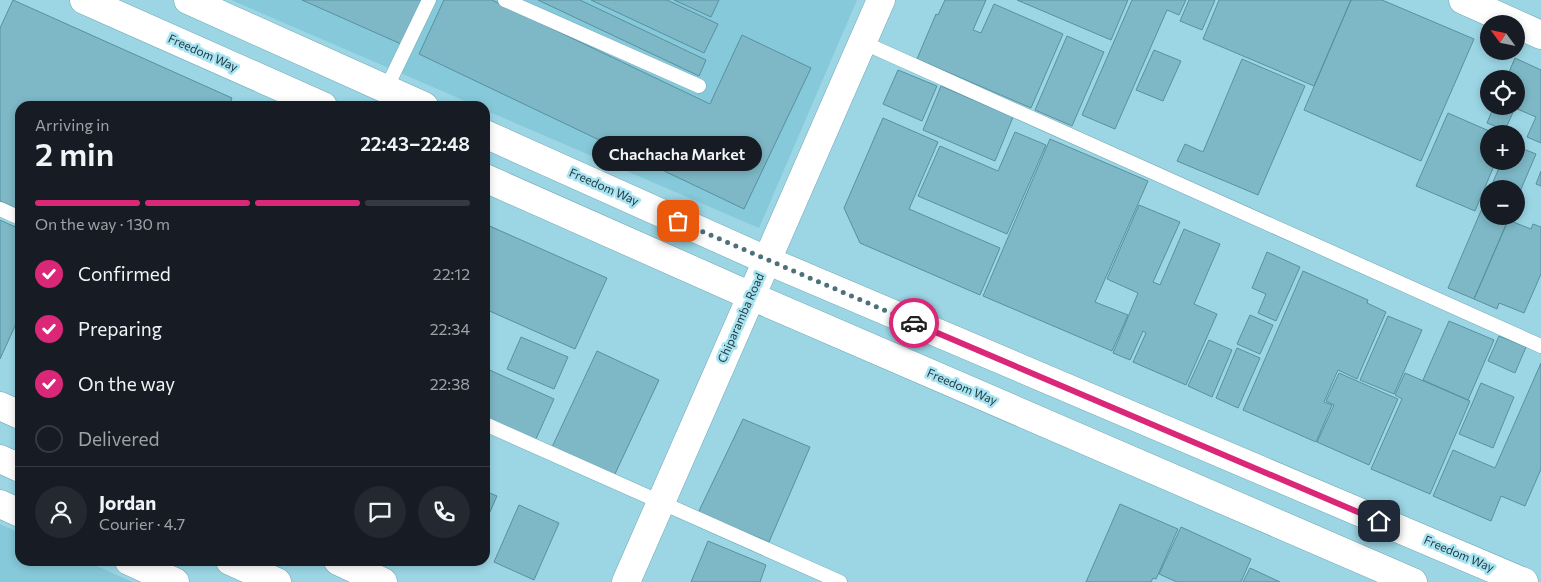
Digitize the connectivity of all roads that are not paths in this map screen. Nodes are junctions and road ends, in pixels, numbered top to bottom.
1 (84, 0) edge
2 (188, 0) edge
3 (429, 0) edge
4 (505, 0) edge
5 (881, 0) edge
6 (1463, 0) edge
7 (1541, 35) edge
8 (862, 42) junction
9 (699, 86) dead end
10 (386, 89) junction
11 (312, 101) edge
12 (413, 101) edge
13 (490, 136) edge
14 (490, 180) edge
15 (0, 209) edge
16 (15, 216) edge
17 (766, 260) junction
18 (750, 296) junction
19 (1541, 346) edge
20 (0, 406) edge
21 (15, 413) edge
22 (490, 426) edge
23 (0, 459) edge
24 (15, 466) edge
25 (0, 504) edge
26 (660, 504) junction
27 (15, 511) edge
28 (139, 566) edge
29 (241, 566) edge
30 (349, 566) edge
31 (175, 582) edge
32 (277, 582) edge
33 (383, 582) edge
34 (626, 582) edge
35 (840, 582) edge
36 (1413, 582) edge
37 (1524, 582) edge

1 - 11 main road, Freedom Way
2 - 10 main road
3 - 10 lane
4 - 9 lane
5 - 8 main road, Chiparamba Road
6 - 7 main road
8 - 17 main road, Chiparamba Road
8 - 19 lane
10 - 12 main road
13 - 17 main road, Freedom Way
14 - 18 main road, Freedom Way
15 - 16 lane
17 - 18 main road, Chiparamba Road
17 - 37 main road, Freedom Way
18 - 26 main road, Chiparamba Road
18 - 36 main road, Freedom Way
20 - 21 main road
22 - 26 lane
23 - 24 main road
25 - 27 main road
26 - 34 main road, Chiparamba Road
26 - 35 lane
28 - 31 main road
29 - 32 main road
30 - 33 main road

